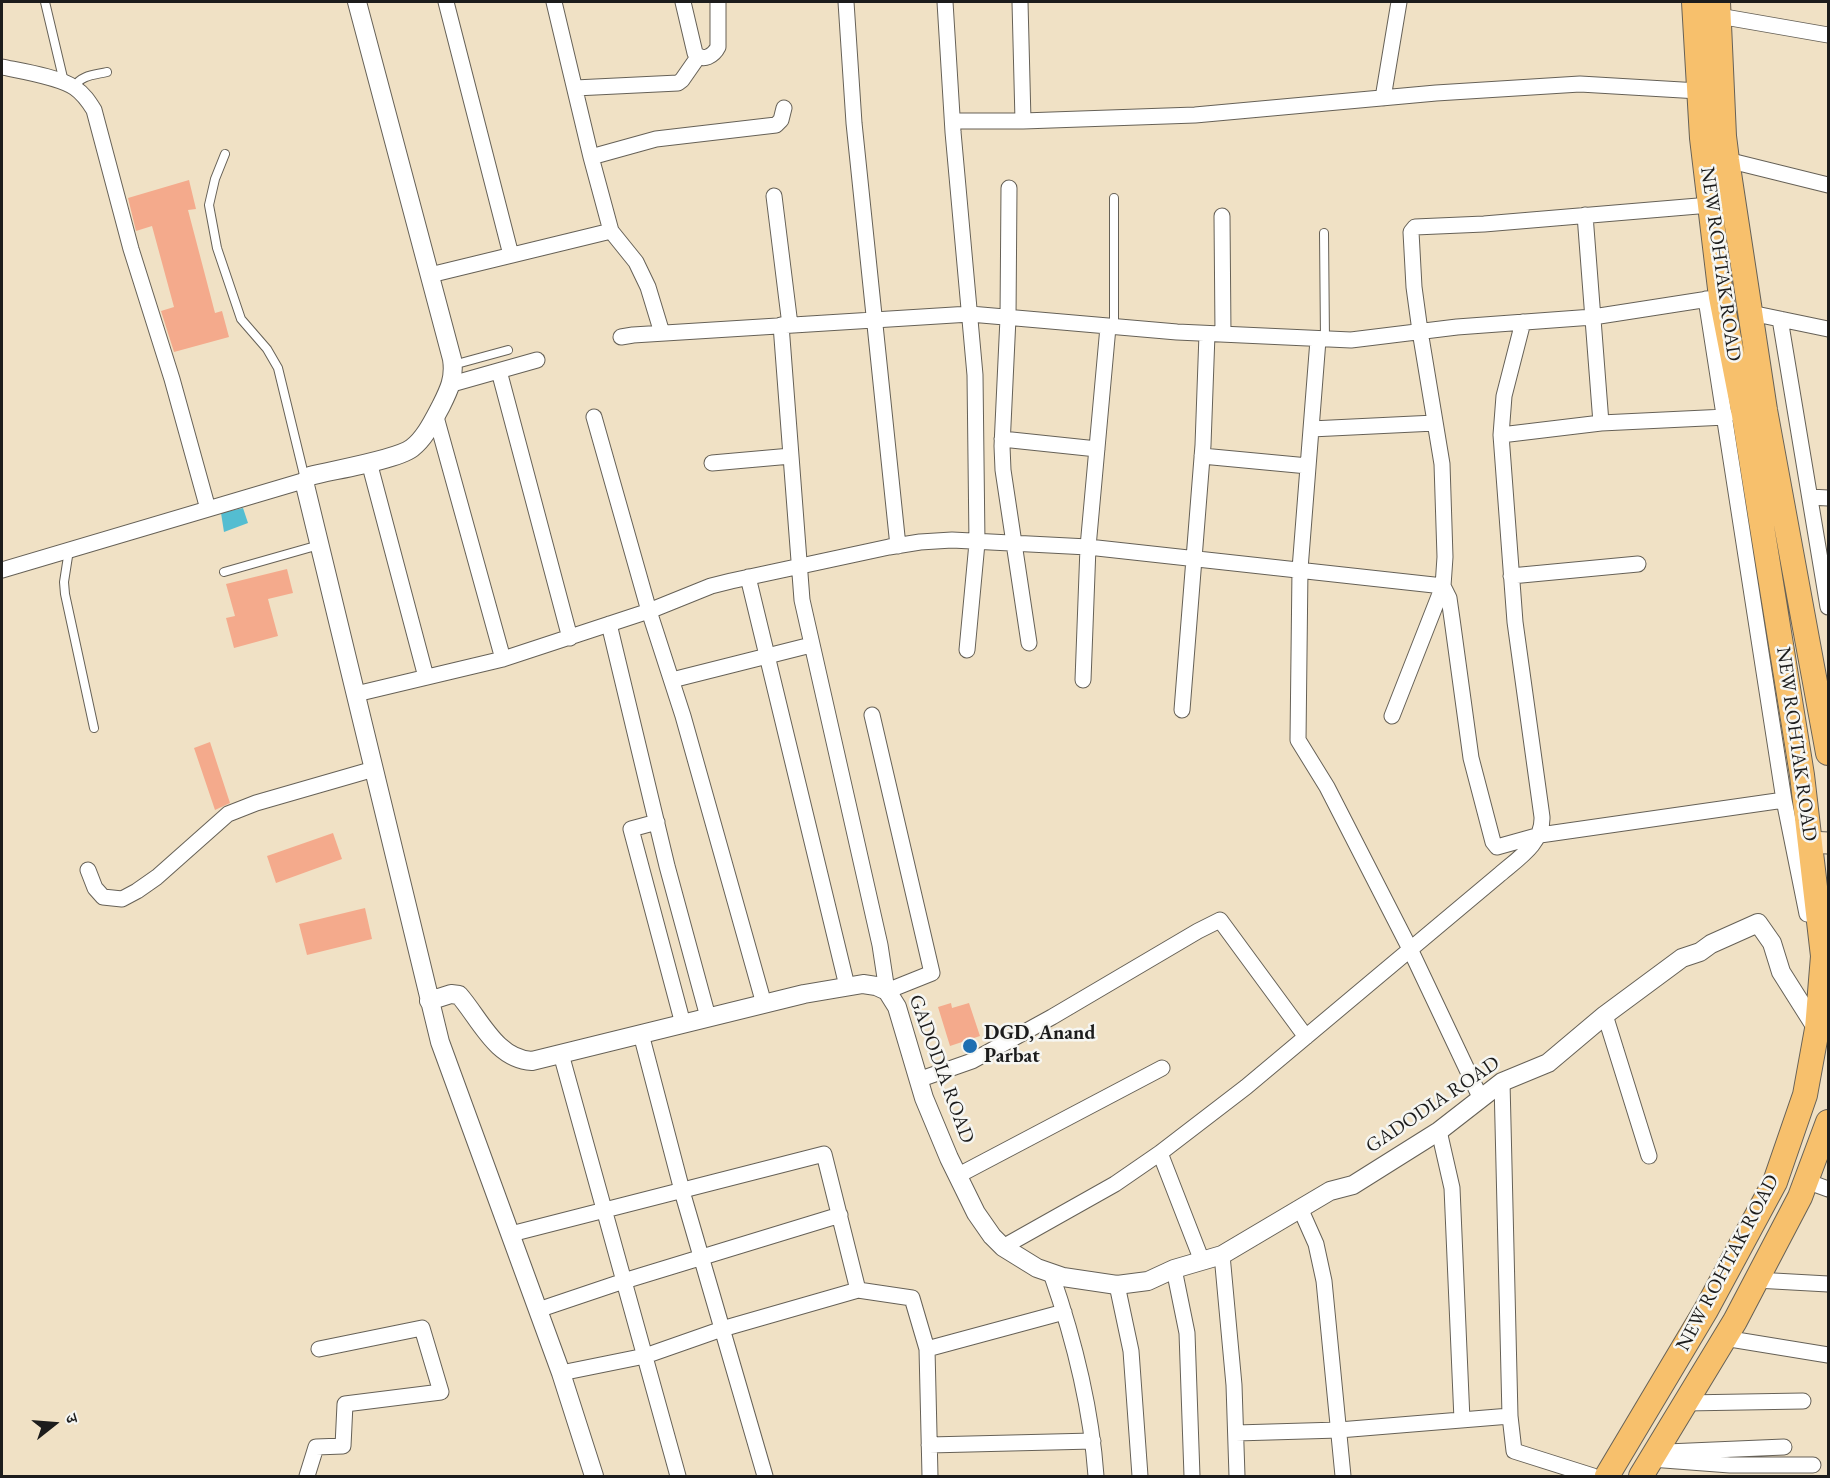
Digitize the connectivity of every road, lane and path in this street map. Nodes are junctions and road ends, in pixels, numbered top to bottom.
1 (45, 2) edge
2 (357, 2) edge
3 (446, 2) edge
4 (554, 2) edge
5 (683, 2) edge
6 (718, 2) edge
7 (846, 2) edge
8 (945, 2) edge
9 (1020, 2) edge
10 (1399, 2) edge
11 (1694, 2) edge
12 (1718, 9) edge
13 (1828, 35) edge
14 (698, 57) junction
15 (2, 67) edge
16 (107, 72) dead end
17 (69, 85) junction
18 (575, 88) junction
19 (1699, 91) junction
20 (1383, 98) junction
21 (784, 108) dead end
22 (953, 121) junction
23 (1023, 121) junction
24 (225, 154) dead end
25 (591, 157) junction
26 (1727, 160) junction
27 (1828, 185) edge
28 (1009, 188) dead end
29 (774, 196) dead end
30 (1114, 198) dead end
31 (1710, 205) junction
32 (1585, 215) junction
33 (1222, 216) dead end
34 (611, 231) junction
35 (1324, 233) dead end
36 (511, 255) junction
37 (430, 275) junction
38 (1713, 298) junction
39 (1749, 304) junction
40 (970, 314) junction
41 (1593, 317) junction
42 (1008, 318) junction
43 (1779, 319) junction
44 (876, 320) junction
45 (1523, 322) junction
46 (785, 325) junction
47 (1111, 327) junction
48 (1828, 329) edge
49 (1420, 332) junction
50 (662, 333) junction
51 (1215, 334) junction
52 (621, 337) dead end
53 (1321, 340) junction
54 (508, 350) dead end
55 (537, 360) dead end
56 (453, 365) junction
57 (499, 371) junction
58 (452, 384) junction
59 (435, 417) junction
60 (594, 417) dead end
61 (1726, 417) junction
62 (1435, 423) junction
63 (1601, 423) junction
64 (1311, 429) junction
65 (1501, 435) junction
66 (1002, 439) junction
67 (1097, 449) junction
68 (791, 456) junction
69 (1202, 456) junction
70 (369, 462) junction
71 (712, 463) dead end
72 (1308, 466) junction
73 (306, 480) junction
74 (1810, 497) junction
75 (1828, 498) edge
76 (208, 509) junction
77 (977, 543) junction
78 (1013, 544) junction
79 (319, 545) junction
80 (898, 546) junction
81 (1088, 547) junction
82 (69, 550) junction
83 (1193, 559) junction
84 (1638, 564) dead end
85 (798, 566) junction
86 (1300, 569) junction
87 (2, 570) edge
88 (224, 572) dead end
89 (1511, 576) junction
90 (748, 577) junction
91 (1443, 586) junction
92 (1828, 606) edge
93 (649, 611) junction
94 (609, 624) junction
95 (570, 638) junction
96 (1029, 643) dead end
97 (811, 645) junction
98 (967, 650) dead end
99 (767, 656) junction
100 (503, 659) junction
101 (426, 677) junction
102 (672, 680) junction
103 (1083, 680) dead end
104 (356, 694) junction
105 (1182, 710) dead end
106 (872, 715) dead end
107 (1392, 716) dead end
108 (94, 728) dead end
109 (1828, 752) edge
110 (374, 769) junction
111 (1784, 800) junction
112 (657, 822) junction
113 (1540, 835) junction
114 (1819, 843) edge
115 (88, 870) dead end
116 (1821, 878) edge
117 (1410, 949) junction
118 (847, 986) junction
119 (887, 991) junction
120 (429, 1001) junction
121 (764, 1004) junction
122 (1605, 1015) junction
123 (708, 1017) junction
124 (683, 1024) junction
125 (1814, 1024) junction
126 (641, 1034) junction
127 (1306, 1037) junction
128 (561, 1054) junction
129 (1162, 1068) dead end
130 (918, 1080) junction
131 (1502, 1082) junction
132 (1481, 1099) junction
133 (1828, 1122) edge
134 (1439, 1131) junction
135 (1160, 1153) junction
136 (1649, 1156) dead end
137 (957, 1176) junction
138 (1806, 1181) junction
139 (681, 1189) junction
140 (1828, 1189) edge
141 (1300, 1208) junction
142 (603, 1209) junction
143 (840, 1215) junction
144 (511, 1234) junction
145 (1003, 1247) junction
146 (1222, 1255) junction
147 (701, 1258) junction
148 (1202, 1261) junction
149 (1174, 1269) junction
150 (1051, 1273) junction
151 (1756, 1280) junction
152 (624, 1281) junction
153 (1828, 1284) edge
154 (1117, 1285) junction
155 (858, 1290) junction
156 (538, 1310) junction
157 (1064, 1311) junction
158 (722, 1329) junction
159 (1724, 1338) junction
160 (318, 1348) dead end
161 (927, 1349) junction
162 (1828, 1355) edge
163 (645, 1356) junction
164 (561, 1373) junction
165 (1803, 1401) dead end
166 (1685, 1403) junction
167 (1510, 1416) junction
168 (1462, 1420) junction
169 (1339, 1430) junction
170 (1236, 1433) junction
171 (1093, 1441) junction
172 (929, 1445) junction
173 (1784, 1447) dead end
174 (1649, 1463) edge
175 (1813, 1465) dead end
176 (307, 1476) edge
177 (594, 1476) edge
178 (678, 1476) edge
179 (765, 1476) edge
180 (930, 1476) edge
181 (1096, 1476) edge
182 (1140, 1476) edge
183 (1192, 1476) edge
184 (1238, 1476) edge
185 (1343, 1476) edge
186 (1593, 1476) edge
187 (1607, 1476) edge

1 - 17 lane
2 - 37 street
3 - 36 street
4 - 18 street
5 - 14 street
6 - 14 street
7 - 44 street
8 - 22 street
9 - 23 street
10 - 20 street
11 - 19 main road, NEW ROHTAK ROAD
12 - 13 street
12 - 26 main road, NEW ROHTAK ROAD
14 - 18 street
15 - 17 street
16 - 17 lane
17 - 76 street
18 - 25 street
19 - 20 street
19 - 31 main road, NEW ROHTAK ROAD
20 - 23 street
21 - 25 street
22 - 23 street
22 - 40 street
24 - 73 lane
25 - 34 street
26 - 27 street
26 - 39 main road, NEW ROHTAK ROAD
28 - 42 street
29 - 46 street
30 - 47 lane
31 - 32 street
31 - 38 main road, NEW ROHTAK ROAD
32 - 41 street
32 - 49 street
33 - 51 street
34 - 36 street
34 - 50 street
35 - 53 lane
36 - 37 street
37 - 56 street
38 - 39 street
38 - 41 street
38 - 61 street
38 - 114 main road, NEW ROHTAK ROAD
39 - 43 street
39 - 109 main road, NEW ROHTAK ROAD
40 - 42 street
40 - 44 street
40 - 77 street
41 - 45 street
41 - 63 street
42 - 47 street
42 - 66 street
43 - 48 street
43 - 74 street
44 - 46 street
44 - 80 street
45 - 49 street
45 - 65 street
46 - 50 street
46 - 68 street
47 - 51 street
47 - 67 street
49 - 53 street
49 - 62 street
50 - 52 street
51 - 53 street
51 - 69 street
53 - 64 street
54 - 56 lane
55 - 57 street
56 - 58 street
57 - 58 street
57 - 95 street
58 - 59 street
59 - 70 street
59 - 100 street
60 - 93 street
61 - 63 street
61 - 111 street
62 - 64 street
62 - 91 street
63 - 65 street
64 - 72 street
65 - 89 street
66 - 67 street
66 - 78 street
67 - 81 street
68 - 71 street
68 - 85 street
69 - 72 street
69 - 83 street
70 - 73 street
70 - 101 street
72 - 86 street
73 - 76 street
73 - 79 street
74 - 75 street
74 - 92 street
76 - 82 street
77 - 78 street
77 - 80 street
77 - 98 street
78 - 81 street
78 - 96 street
79 - 88 lane
79 - 104 street
80 - 85 street
81 - 83 street
81 - 103 street
82 - 87 street
82 - 108 lane
83 - 86 street
83 - 105 street
84 - 89 street
85 - 90 street
85 - 97 street
86 - 91 street
86 - 117 street
89 - 113 street
90 - 93 street
90 - 99 street
91 - 107 street
91 - 113 street
93 - 94 street
93 - 102 street
94 - 95 street
94 - 112 street
95 - 100 street
97 - 99 street
97 - 119 street
99 - 102 street
99 - 118 street
100 - 101 street
101 - 104 street
102 - 121 street
104 - 110 street
106 - 119 street
110 - 115 street
110 - 120 street
111 - 113 street
111 - 125 street
112 - 123 street
112 - 124 street
113 - 117 street
114 - 116 main road, NEW ROHTAK ROAD
116 - 125 main road, NEW ROHTAK ROAD
117 - 127 street
117 - 132 street
118 - 119 street, GADODIA ROAD
118 - 121 street, GADODIA ROAD
119 - 130 street, GADODIA ROAD
120 - 128 street, GADODIA ROAD
120 - 144 street
121 - 123 street, GADODIA ROAD
122 - 125 street, GADODIA ROAD
122 - 131 street, GADODIA ROAD
122 - 136 street
123 - 124 street, GADODIA ROAD
124 - 126 street, GADODIA ROAD
125 - 187 main road, NEW ROHTAK ROAD
126 - 128 street, GADODIA ROAD
126 - 139 street
127 - 130 street
127 - 135 street
128 - 142 street
129 - 137 street
130 - 137 street, GADODIA ROAD
131 - 132 street, GADODIA ROAD
131 - 167 street
132 - 134 street, GADODIA ROAD
133 - 138 main road, NEW ROHTAK ROAD
134 - 141 street, GADODIA ROAD
134 - 168 street
135 - 145 street
135 - 148 street
137 - 145 street, GADODIA ROAD
138 - 140 street
138 - 151 main road, NEW ROHTAK ROAD
139 - 142 street
139 - 143 street
139 - 147 street
141 - 146 street, GADODIA ROAD
141 - 169 street
142 - 144 street
142 - 152 street
143 - 147 street
143 - 155 street
144 - 156 street
145 - 150 street, GADODIA ROAD
146 - 148 street, GADODIA ROAD
146 - 170 street
147 - 152 street
147 - 158 street
148 - 149 street, GADODIA ROAD
149 - 154 street, GADODIA ROAD
149 - 183 street
150 - 154 street, GADODIA ROAD
150 - 157 street
151 - 153 street
151 - 159 main road, NEW ROHTAK ROAD
152 - 156 street
152 - 163 street
154 - 182 street
155 - 158 street
155 - 161 street
156 - 164 street
157 - 161 street
157 - 171 street
158 - 163 street
158 - 179 street
159 - 162 street
159 - 166 main road, NEW ROHTAK ROAD
160 - 176 street
161 - 172 street
163 - 164 street
163 - 178 street
164 - 177 street
165 - 166 street
166 - 174 main road, NEW ROHTAK ROAD
167 - 168 street
167 - 186 street
168 - 169 street
169 - 170 street
169 - 185 street
170 - 184 street
171 - 172 street
171 - 181 street
172 - 180 street
173 - 174 street
174 - 175 street

